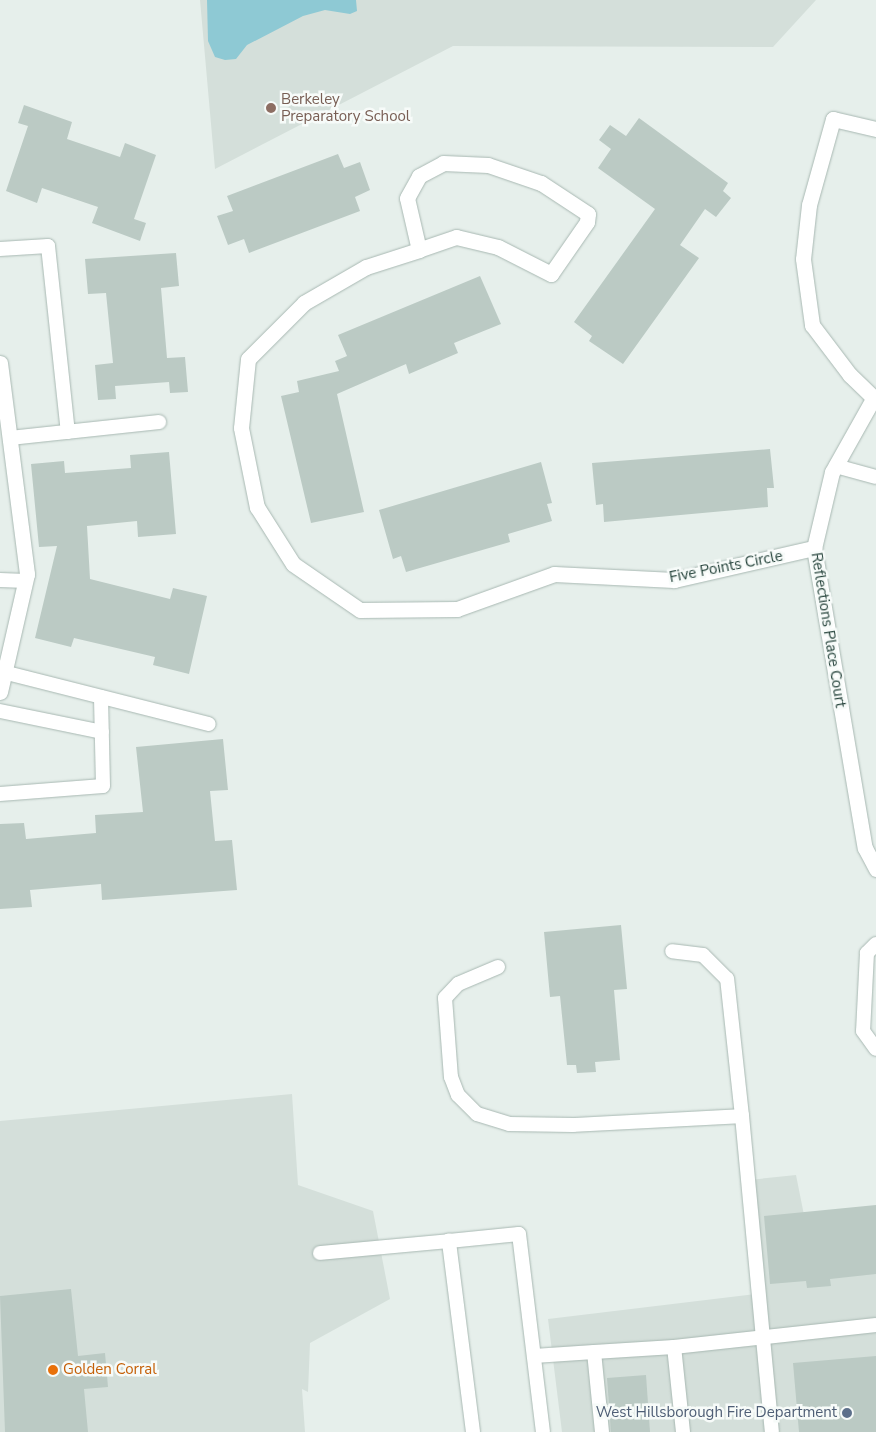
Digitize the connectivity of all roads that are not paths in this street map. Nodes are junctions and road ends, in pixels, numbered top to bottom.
1 (833, 119) junction
2 (876, 121) edge
3 (876, 129) edge
4 (0, 249) edge
5 (419, 250) junction
6 (0, 362) edge
7 (874, 400) edge
8 (159, 422) dead end
9 (68, 432) junction
10 (5, 438) edge
11 (836, 466) junction
12 (876, 477) edge
13 (814, 548) junction
14 (0, 580) edge
15 (26, 580) junction
16 (7, 673) junction
17 (0, 692) edge
18 (102, 697) junction
19 (0, 711) edge
20 (209, 724) dead end
21 (102, 732) junction
22 (0, 794) edge
23 (876, 869) edge
24 (876, 944) edge
25 (672, 950) dead end
26 (498, 967) dead end
27 (876, 1049) edge
28 (742, 1116) junction
29 (449, 1241) junction
30 (320, 1254) dead end
31 (876, 1325) edge
32 (764, 1338) junction
33 (674, 1347) junction
34 (594, 1352) junction
35 (534, 1356) junction
36 (473, 1432) edge
37 (543, 1432) edge
38 (602, 1432) edge
39 (682, 1432) edge
40 (772, 1432) edge

1 - 2 street
1 - 3 street
1 - 7 street
4 - 9 lane
5 - 5 street, Five Points Circle
5 - 13 street, Five Points Circle
6 - 10 street
7 - 11 street, Reflections Place Court
8 - 9 lane
9 - 10 lane
10 - 15 street
11 - 12 lane
11 - 13 street, Reflections Place Court
13 - 23 street, Reflections Place Court
14 - 15 lane
15 - 16 street
16 - 17 street
16 - 18 lane
18 - 20 lane
18 - 21 lane
19 - 21 lane
21 - 22 lane
24 - 27 lane
25 - 28 lane
26 - 28 lane
28 - 32 lane
29 - 30 lane
29 - 35 lane
29 - 36 lane
31 - 32 lane
32 - 33 lane
32 - 40 lane
33 - 34 lane
33 - 39 lane
34 - 35 lane
34 - 38 lane
35 - 37 lane

